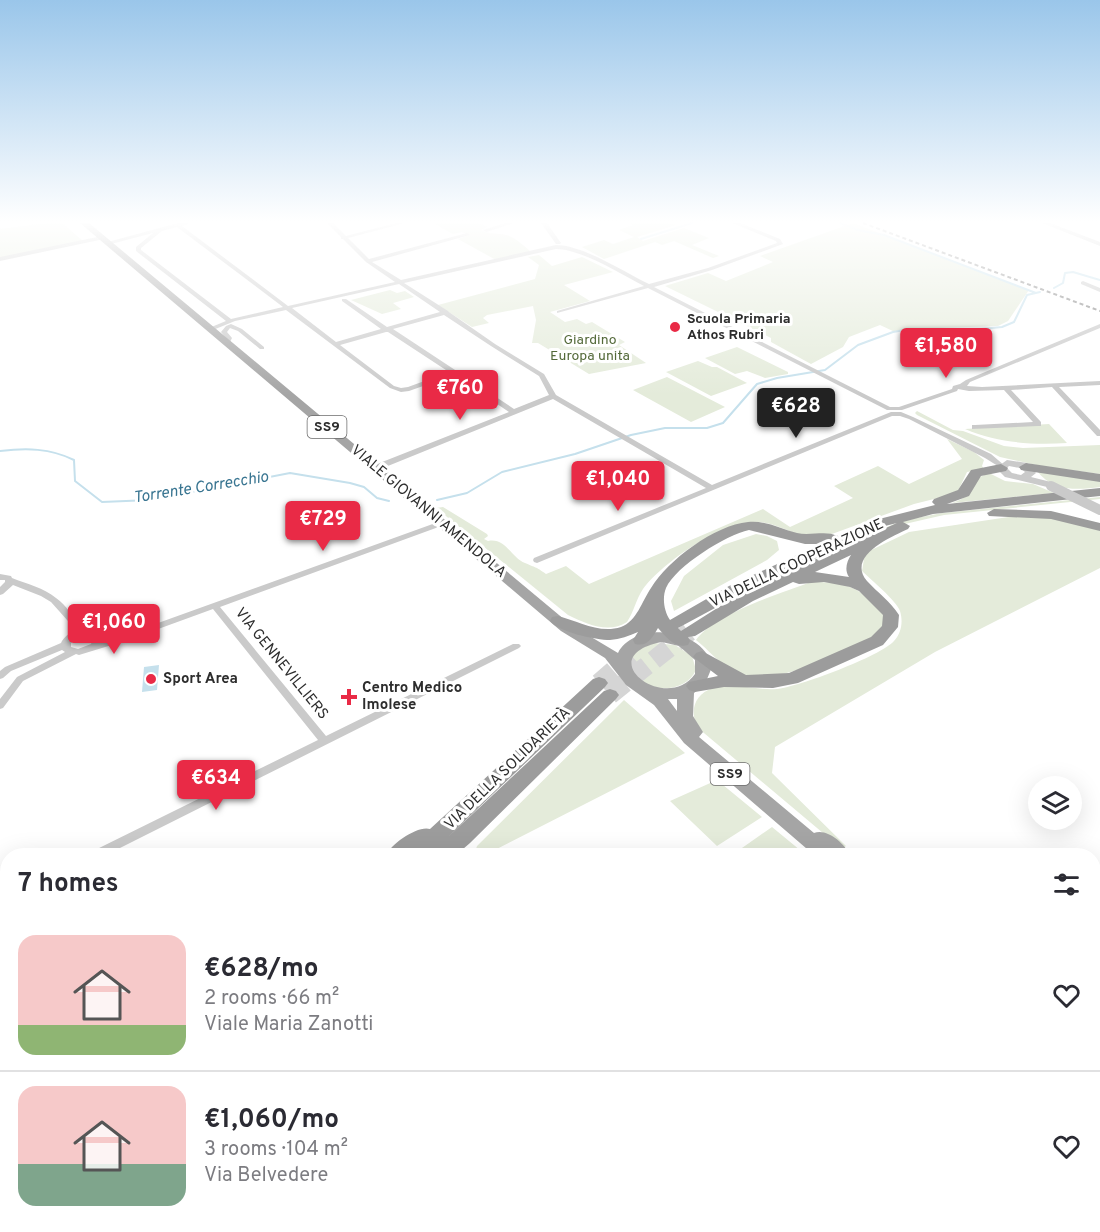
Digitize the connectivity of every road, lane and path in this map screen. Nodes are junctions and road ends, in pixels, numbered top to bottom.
1 (153, 280) edge
2 (175, 280) edge
3 (252, 280) edge
4 (396, 280) edge
5 (410, 280) edge
6 (636, 280) edge
7 (671, 280) edge
8 (400, 283) junction
9 (1083, 283) dead end
10 (649, 287) junction
11 (1100, 290) edge
12 (344, 300) junction
13 (292, 310) junction
14 (446, 312) junction
15 (559, 312) dead end
16 (199, 319) junction
17 (229, 324) junction
18 (1100, 326) edge
19 (211, 329) junction
20 (387, 329) junction
21 (227, 343) junction
22 (336, 344) junction
23 (262, 348) dead end
24 (454, 373) junction
25 (1100, 384) edge
26 (1053, 385) junction
27 (962, 388) junction
28 (1006, 388) junction
29 (553, 396) junction
30 (890, 411) junction
31 (514, 412) junction
32 (901, 412) junction
33 (975, 427) dead end
34 (1100, 434) edge
35 (988, 456) junction
36 (1001, 467) junction
37 (375, 468) junction
38 (1023, 470) junction
39 (1100, 478) edge
40 (710, 487) junction
41 (1100, 492) edge
42 (1100, 502) edge
43 (1100, 510) edge
44 (994, 513) junction
45 (441, 523) junction
46 (874, 525) junction
47 (1100, 527) edge
48 (897, 528) junction
49 (781, 534) junction
50 (537, 560) dead end
51 (0, 577) edge
52 (10, 580) junction
53 (24, 587) junction
54 (865, 588) junction
55 (657, 591) junction
56 (0, 592) edge
57 (741, 593) junction
58 (214, 605) junction
59 (656, 610) junction
60 (558, 621) junction
61 (74, 623) junction
62 (85, 631) junction
63 (682, 632) junction
64 (576, 634) junction
65 (72, 635) junction
66 (99, 636) junction
67 (125, 638) junction
68 (639, 641) junction
69 (65, 645) junction
70 (95, 646) junction
71 (516, 646) dead end
72 (74, 652) junction
73 (702, 657) junction
74 (621, 668) junction
75 (0, 677) edge
76 (20, 680) junction
77 (748, 681) junction
78 (639, 688) junction
79 (690, 688) junction
80 (604, 689) tunnel mouth
81 (0, 706) edge
82 (325, 742) junction
83 (493, 794) junction
84 (109, 848) edge
85 (406, 848) edge
86 (425, 848) edge
87 (447, 848) edge
88 (459, 848) edge
89 (819, 848) edge
90 (833, 848) edge

1 - 16 main road, SS9
2 - 17 street
3 - 13 street
4 - 8 street
5 - 8 street
6 - 10 street
7 - 10 street
8 - 12 street
8 - 13 street
8 - 14 street
9 - 11 street
10 - 15 street
10 - 30 street
12 - 13 street
12 - 20 street
13 - 17 street
13 - 22 street
14 - 20 street
14 - 29 street
16 - 17 street
16 - 19 main road, VIALE GIOVANNI AMENDOLA / SS9
17 - 19 street
17 - 21 street
17 - 23 street
18 - 27 street
19 - 21 main road, VIALE GIOVANNI AMENDOLA / SS9
20 - 22 street
20 - 24 street
21 - 37 main road, VIALE GIOVANNI AMENDOLA / SS9
22 - 24 street
24 - 31 street
25 - 26 street
26 - 28 street
26 - 34 street
27 - 28 street
27 - 32 street
28 - 33 street
29 - 31 street
29 - 40 street
30 - 32 street
30 - 40 street
31 - 37 street
32 - 35 street
35 - 36 street
35 - 38 street
36 - 38 street
36 - 46 highway
37 - 45 main road, VIALE GIOVANNI AMENDOLA / SS9
38 - 39 highway
38 - 43 street, bridge
40 - 50 street
41 - 46 highway, VIA DELLA COOPERAZIONE
42 - 44 highway, VIA DELLA COOPERAZIONE
44 - 47 highway
44 - 48 highway, VIA DELLA COOPERAZIONE
45 - 58 street
45 - 60 main road, VIALE GIOVANNI AMENDOLA / SS9
46 - 49 highway
46 - 57 highway, VIA DELLA COOPERAZIONE
48 - 54 highway
48 - 57 highway, VIA DELLA COOPERAZIONE
49 - 55 highway
49 - 57 highway
51 - 52 street
52 - 53 street
52 - 56 street
53 - 56 street
53 - 61 street
54 - 57 highway
54 - 77 highway
55 - 59 highway
55 - 60 highway
57 - 63 highway, VIA DELLA COOPERAZIONE
58 - 67 street
58 - 82 street, VIA GENNEVILLIERS
59 - 63 highway
59 - 68 highway
60 - 64 main road, VIALE GIOVANNI AMENDOLA / SS9
61 - 62 street
61 - 65 street
62 - 65 street
62 - 66 street
63 - 68 main road, SS9
63 - 73 main road
64 - 68 main road, VIALE GIOVANNI AMENDOLA / SS9
64 - 74 main road, VIALE GIOVANNI AMENDOLA / SS9
65 - 69 street
66 - 67 street
66 - 70 street
67 - 70 street
68 - 74 main road
69 - 72 street
69 - 75 street
70 - 72 street
71 - 82 street
72 - 76 street
73 - 77 highway
73 - 79 main road, SS9
74 - 78 main road, SS9
75 - 76 street
76 - 81 street
77 - 79 highway
78 - 79 main road
78 - 89 main road, SS9
79 - 90 main road, SS9
80 - 83 highway, VIA DELLA SOLIDARIETÀ
82 - 84 street
83 - 85 highway
83 - 86 highway, VIA DELLA SOLIDARIETÀ
83 - 87 highway, VIA DELLA SOLIDARIETÀ
83 - 88 highway

